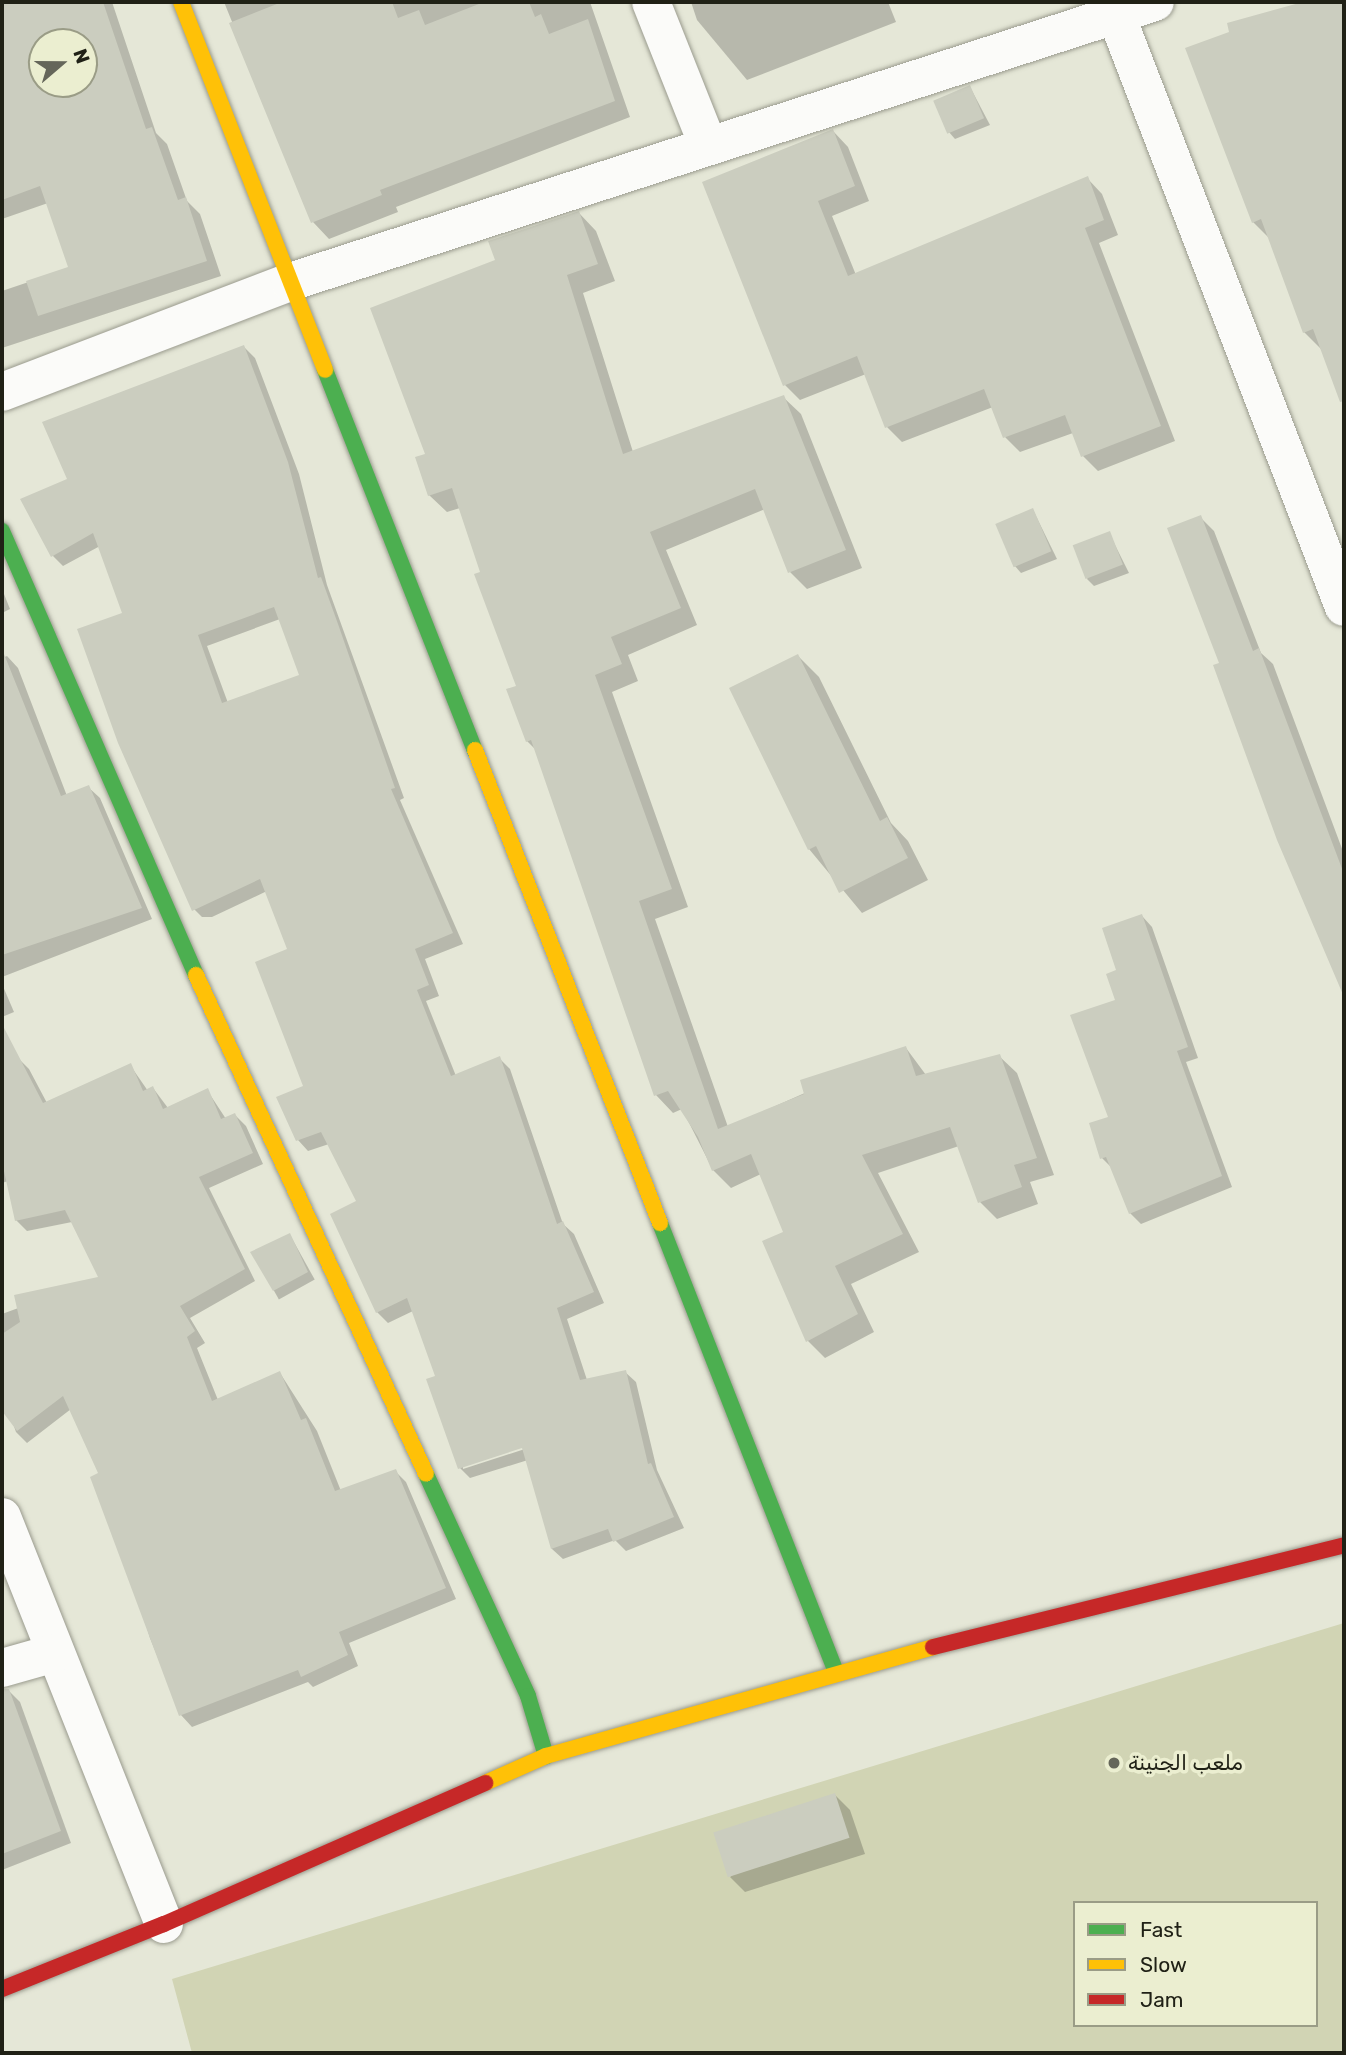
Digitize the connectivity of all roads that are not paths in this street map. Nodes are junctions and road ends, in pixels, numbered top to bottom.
1 (181, 2) edge
2 (651, 2) edge
3 (1155, 2) edge
4 (1113, 8) edge
5 (708, 145) junction
6 (290, 282) junction
7 (2, 392) edge
8 (2, 531) edge
9 (1344, 607) edge
10 (2, 1517) edge
11 (1344, 1545) edge
12 (55, 1653) junction
13 (2, 1668) edge
14 (836, 1671) junction
15 (546, 1756) junction
16 (164, 1924) junction
17 (2, 1989) edge

1 - 6 street
2 - 5 street
3 - 4 street
4 - 5 street
4 - 9 street
5 - 6 street
6 - 7 street
6 - 14 street
8 - 15 street
10 - 12 street
11 - 14 street
12 - 13 street
12 - 16 street
14 - 15 street
15 - 16 street
16 - 17 street

